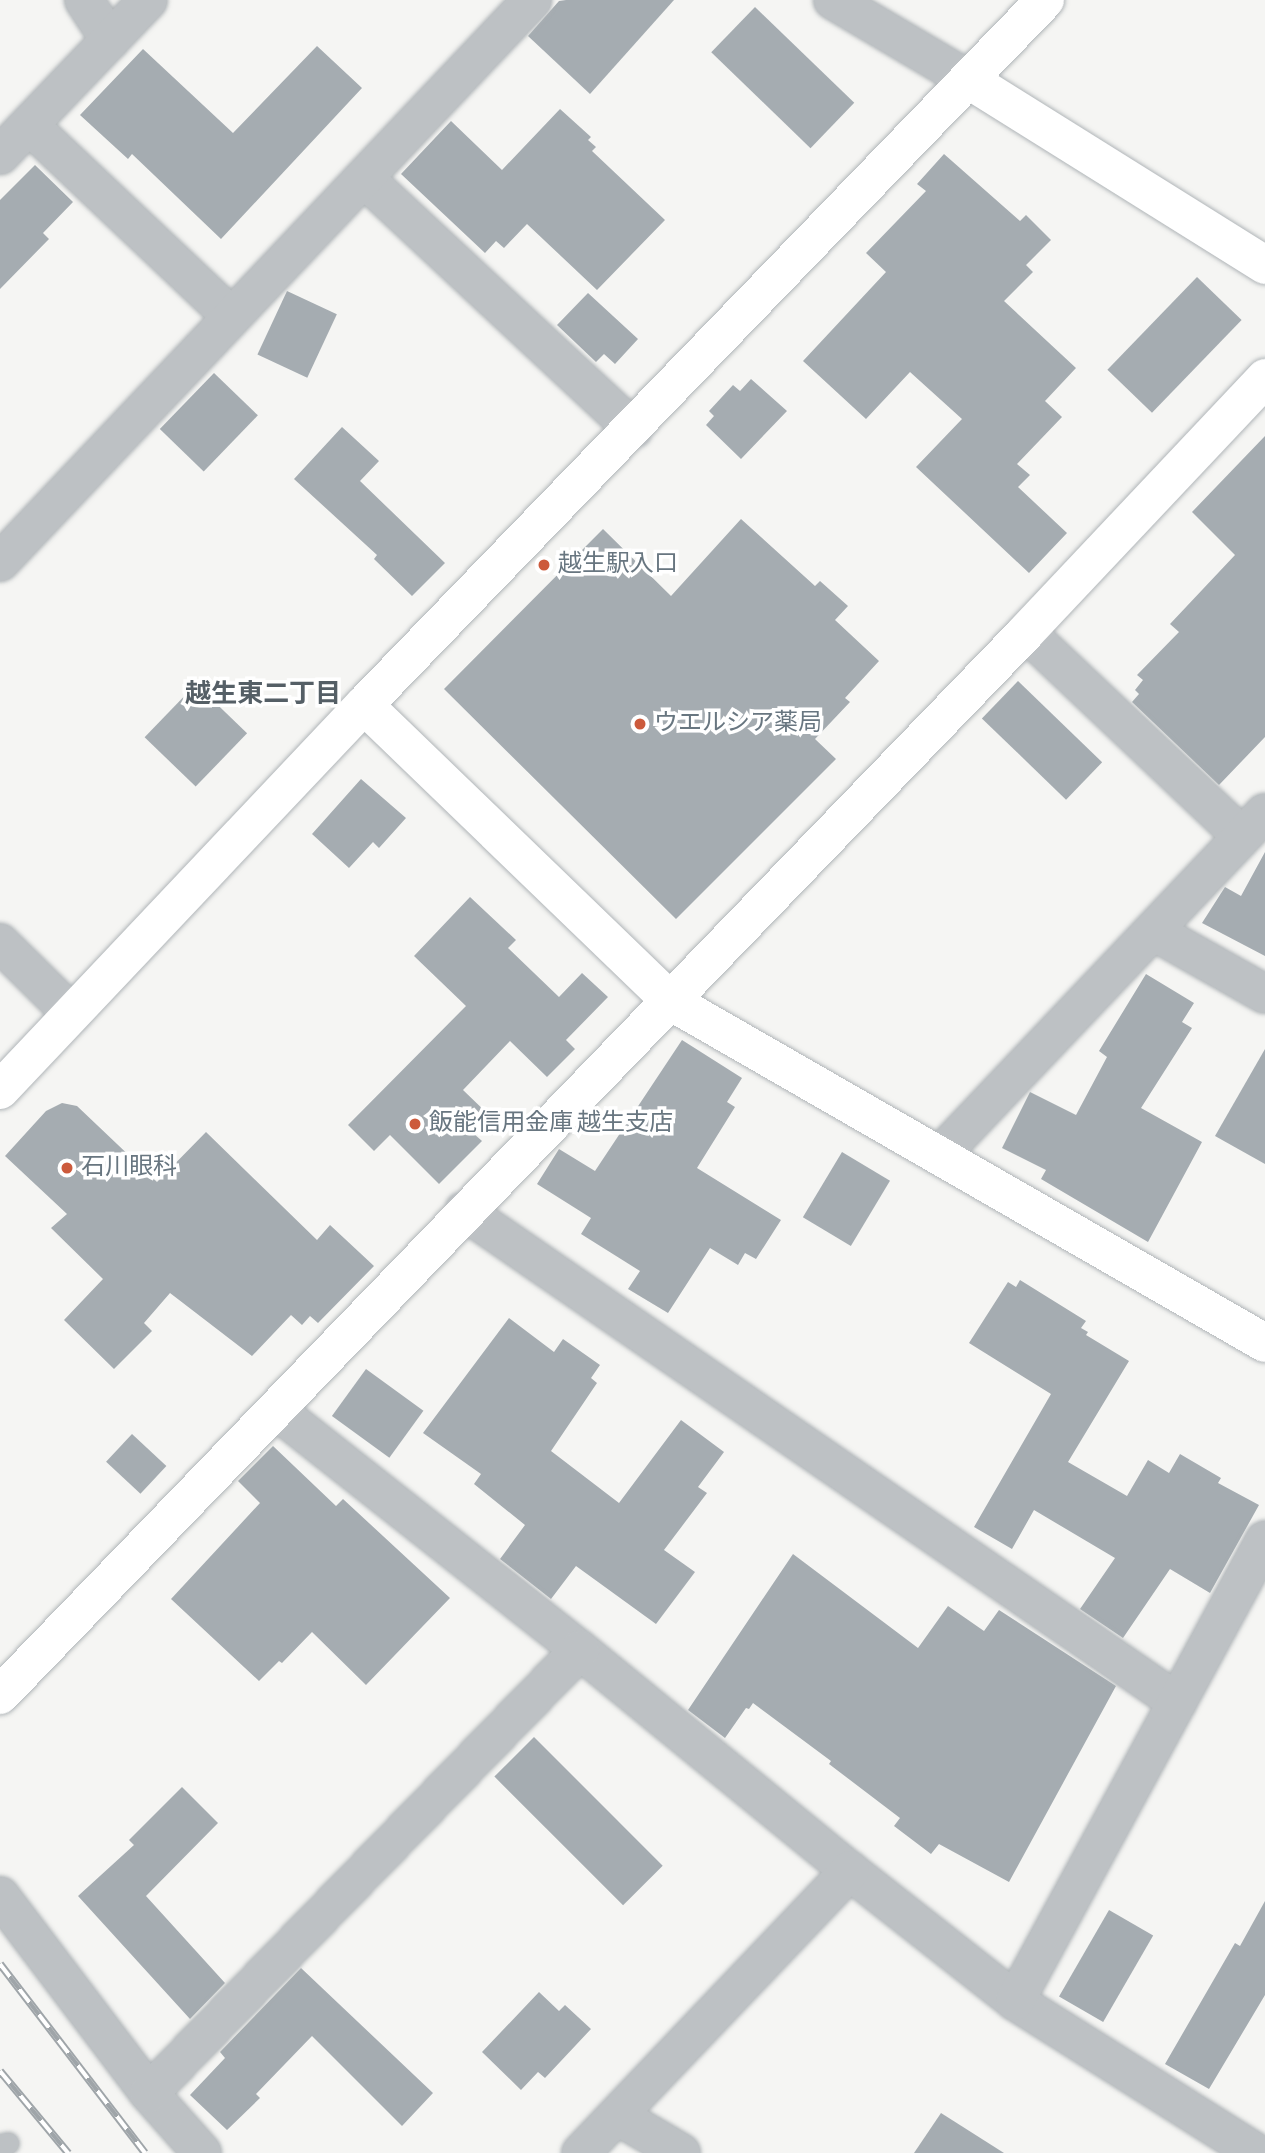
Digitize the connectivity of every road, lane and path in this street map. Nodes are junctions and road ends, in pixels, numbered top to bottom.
1 (84, 0) edge
2 (148, 0) edge
3 (531, 0) edge
4 (833, 0) edge
5 (1045, 0) edge
6 (110, 40) junction
7 (969, 80) junction
8 (29, 124) junction
9 (0, 155) edge
10 (364, 177) junction
11 (1265, 265) edge
12 (232, 317) junction
13 (1265, 378) edge
14 (633, 429) junction
15 (0, 562) edge
16 (1026, 632) junction
17 (364, 705) junction
18 (1253, 825) edge
19 (1155, 932) junction
20 (0, 943) edge
21 (1265, 994) edge
22 (670, 1001) junction
23 (72, 1014) junction
24 (0, 1090) edge
25 (941, 1154) junction
26 (464, 1211) junction
27 (1265, 1343) edge
28 (275, 1410) junction
29 (1265, 1540) edge
30 (580, 1650) junction
31 (0, 1695) edge
32 (1177, 1702) junction
33 (849, 1871) junction
34 (0, 1896) edge
35 (1015, 2001) junction
36 (149, 2093) junction
37 (618, 2116) junction
38 (202, 2153) edge
39 (581, 2153) edge
40 (681, 2153) edge
41 (1256, 2153) edge

1 - 6 street
2 - 6 street
3 - 10 street
4 - 7 street
5 - 7 street
6 - 8 street
7 - 11 street
7 - 14 street
8 - 9 street
8 - 12 street
10 - 12 street
10 - 14 street
12 - 15 street
13 - 16 street
14 - 17 street
16 - 18 street
16 - 22 street
17 - 22 street
17 - 23 street
18 - 19 street
19 - 21 street
19 - 25 street
20 - 23 street
22 - 25 street
22 - 26 street
23 - 24 street
25 - 27 street
26 - 28 street
26 - 32 street
28 - 30 street
28 - 31 street
29 - 32 street
30 - 33 street
30 - 36 street
32 - 35 street
33 - 35 street
33 - 37 street
34 - 36 street
35 - 41 street
36 - 38 street
37 - 39 street
37 - 40 street

